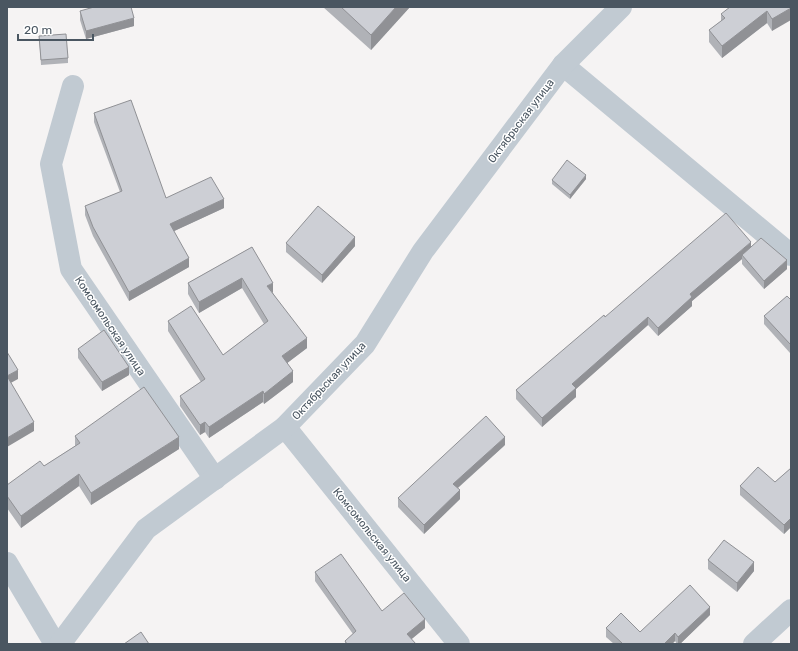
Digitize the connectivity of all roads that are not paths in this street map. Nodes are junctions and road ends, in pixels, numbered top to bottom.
1 (621, 7) edge
2 (563, 65) junction
3 (73, 86) dead end
4 (791, 255) edge
5 (285, 427) junction
6 (215, 479) junction
7 (7, 563) edge
8 (791, 610) edge
9 (55, 644) edge
10 (60, 644) edge
11 (459, 644) edge
12 (754, 644) edge

1 - 2 street, Октябрьская улица
2 - 4 street
2 - 5 street, Октябрьская улица
3 - 6 street, Комсомольская улица
5 - 6 street, Октябрьская улица
5 - 11 street, Комсомольская улица
6 - 10 street, Октябрьская улица
7 - 9 street
8 - 12 street

